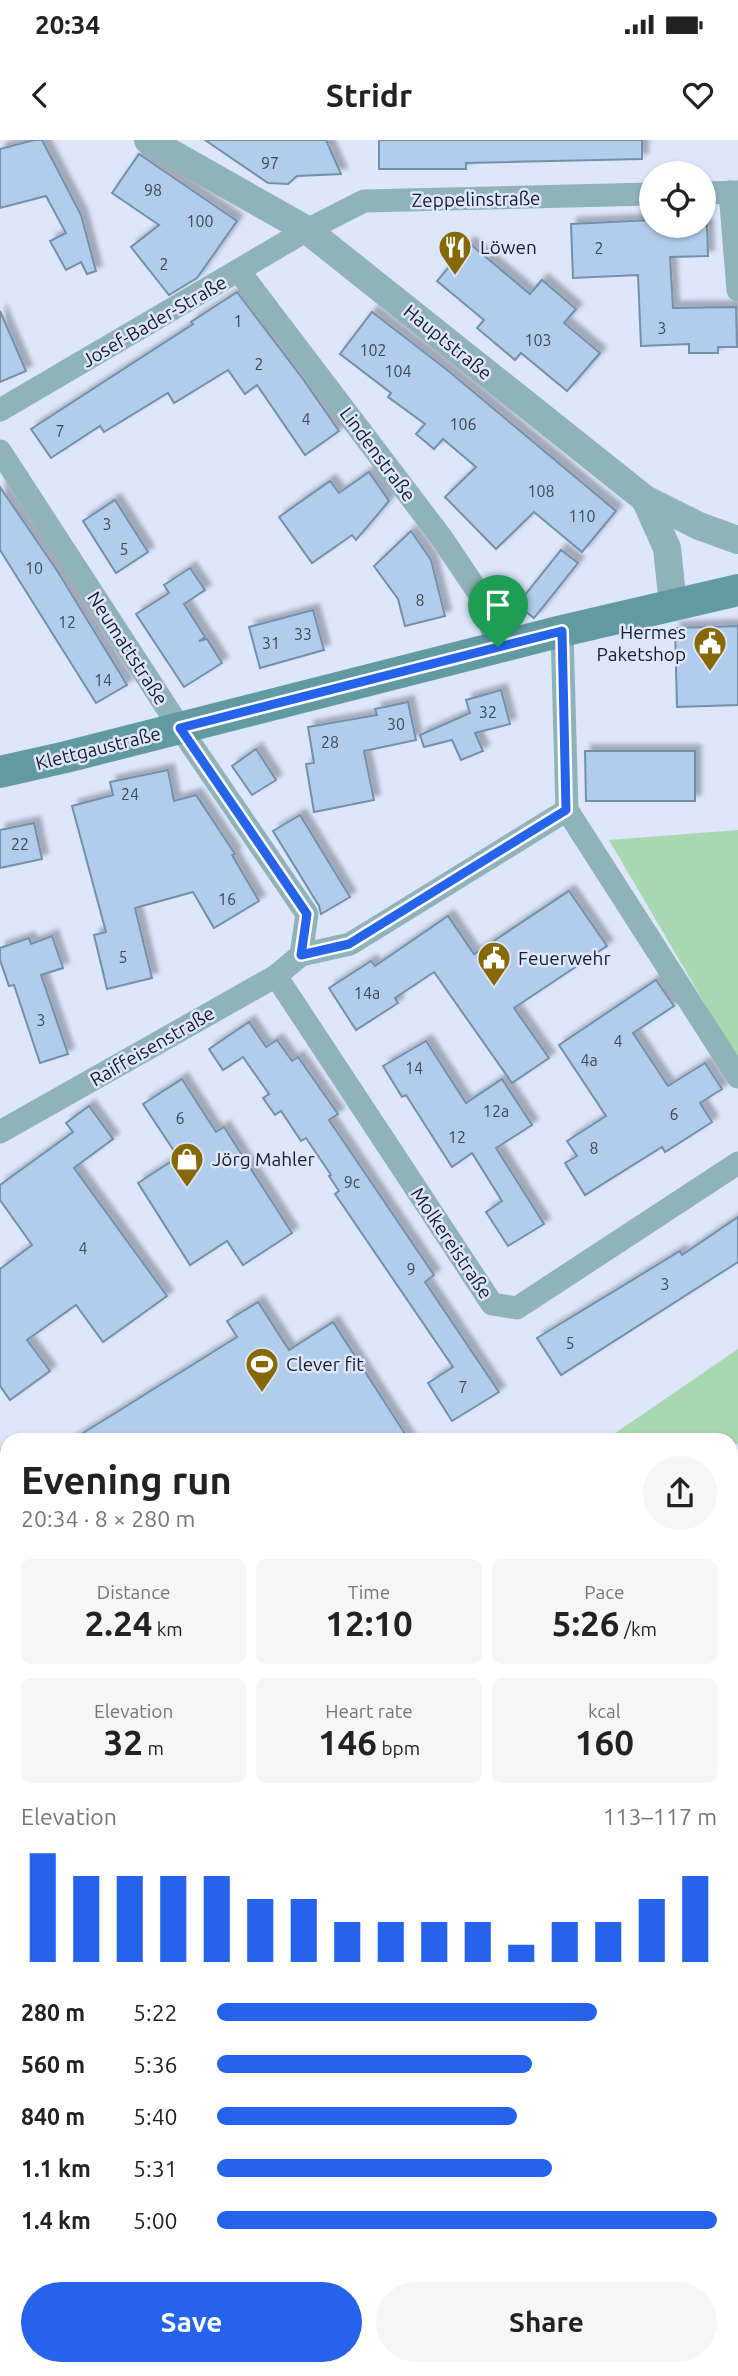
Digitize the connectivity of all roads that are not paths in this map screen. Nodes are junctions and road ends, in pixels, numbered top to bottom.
1 (148, 140) edge
2 (734, 192) edge
3 (716, 193) edge
4 (639, 194) edge
5 (307, 230) junction
6 (239, 271) junction
7 (738, 290) edge
8 (0, 410) edge
9 (0, 451) edge
10 (645, 499) junction
11 (738, 540) edge
12 (738, 590) edge
13 (673, 605) junction
14 (562, 631) junction
15 (498, 647) junction
16 (180, 728) junction
17 (0, 772) edge
18 (566, 810) junction
19 (301, 955) junction
20 (276, 976) junction
21 (738, 1077) edge
22 (0, 1132) edge
23 (738, 1163) edge

1 - 5 street, Hauptstraße
2 - 3 street
2 - 7 street
4 - 5 street, Zeppelinstraße
5 - 6 street, Josef-Bader-Straße
5 - 10 street, Hauptstraße
6 - 8 street, Josef-Bader-Straße
6 - 15 street, Lindenstraße
9 - 16 street, Neumattstraße
10 - 11 street
10 - 13 street, Hauptstraße
12 - 13 main road, Klettgaustraße
13 - 14 main road, Klettgaustraße
14 - 15 main road, Klettgaustraße
14 - 18 street
15 - 16 main road, Klettgaustraße
16 - 17 main road, Klettgaustraße
16 - 19 street, Neumattstraße
18 - 19 street
18 - 21 street
19 - 20 street, Raiffeisenstraße
20 - 22 street, Raiffeisenstraße
20 - 23 street, Molkereistraße

